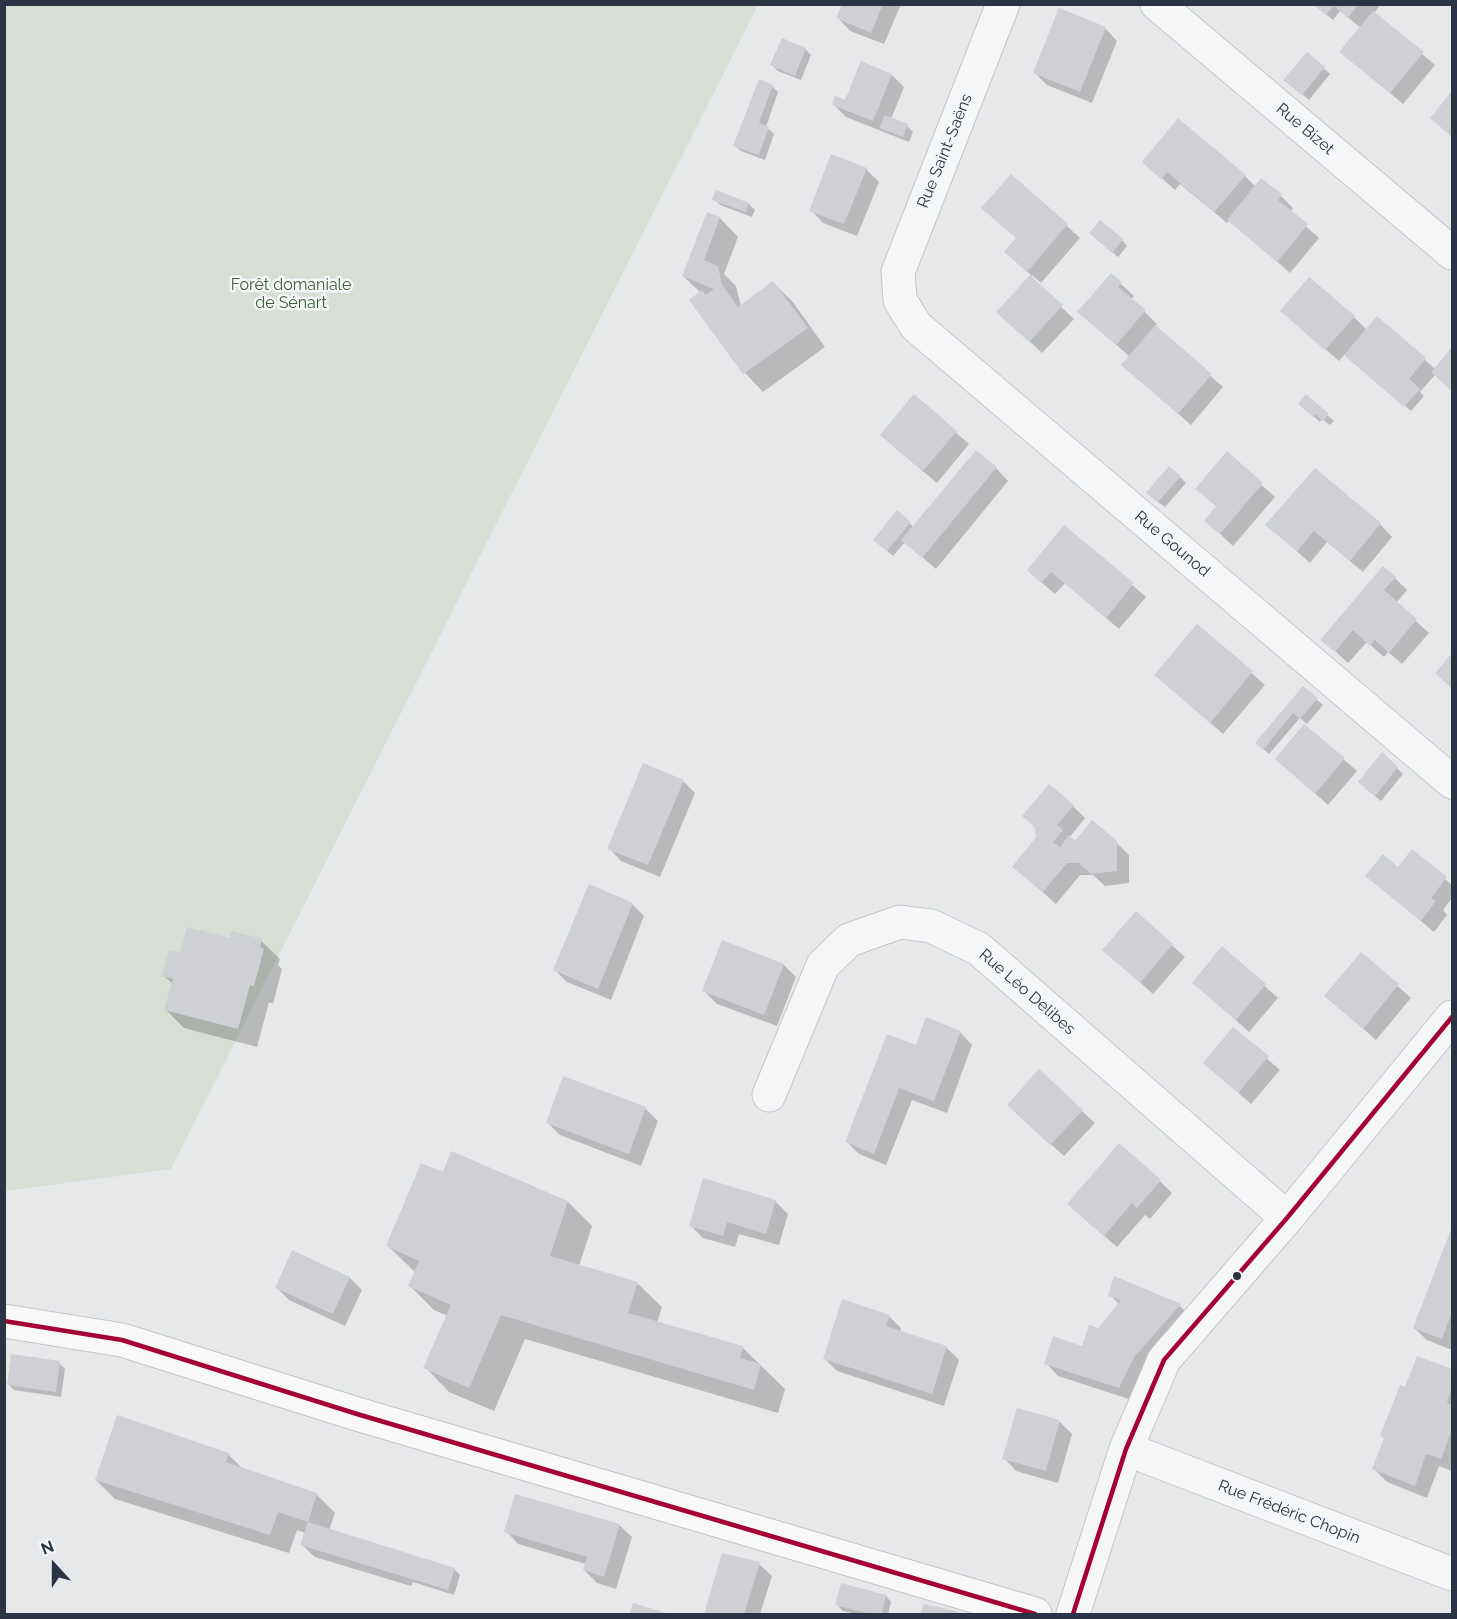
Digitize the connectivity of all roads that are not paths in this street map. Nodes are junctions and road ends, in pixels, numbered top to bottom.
1 (1003, 4) edge
2 (1157, 4) edge
3 (1452, 253) edge
4 (900, 300) joint
5 (1452, 782) edge
6 (1452, 1017) edge
7 (769, 1095) dead end
8 (1287, 1218) junction
9 (4, 1321) edge
10 (1126, 1449) junction
11 (1452, 1574) edge
12 (1035, 1614) edge
13 (1073, 1614) edge

1 - 4 street, Rue Saint-Saëns
2 - 3 street, Rue Bizet
4 - 5 street, Rue Gounod
6 - 8 street
7 - 8 street, Rue Léo Delibes
8 - 10 street
9 - 12 main road
10 - 11 street, Rue Frédéric Chopin
10 - 13 street

